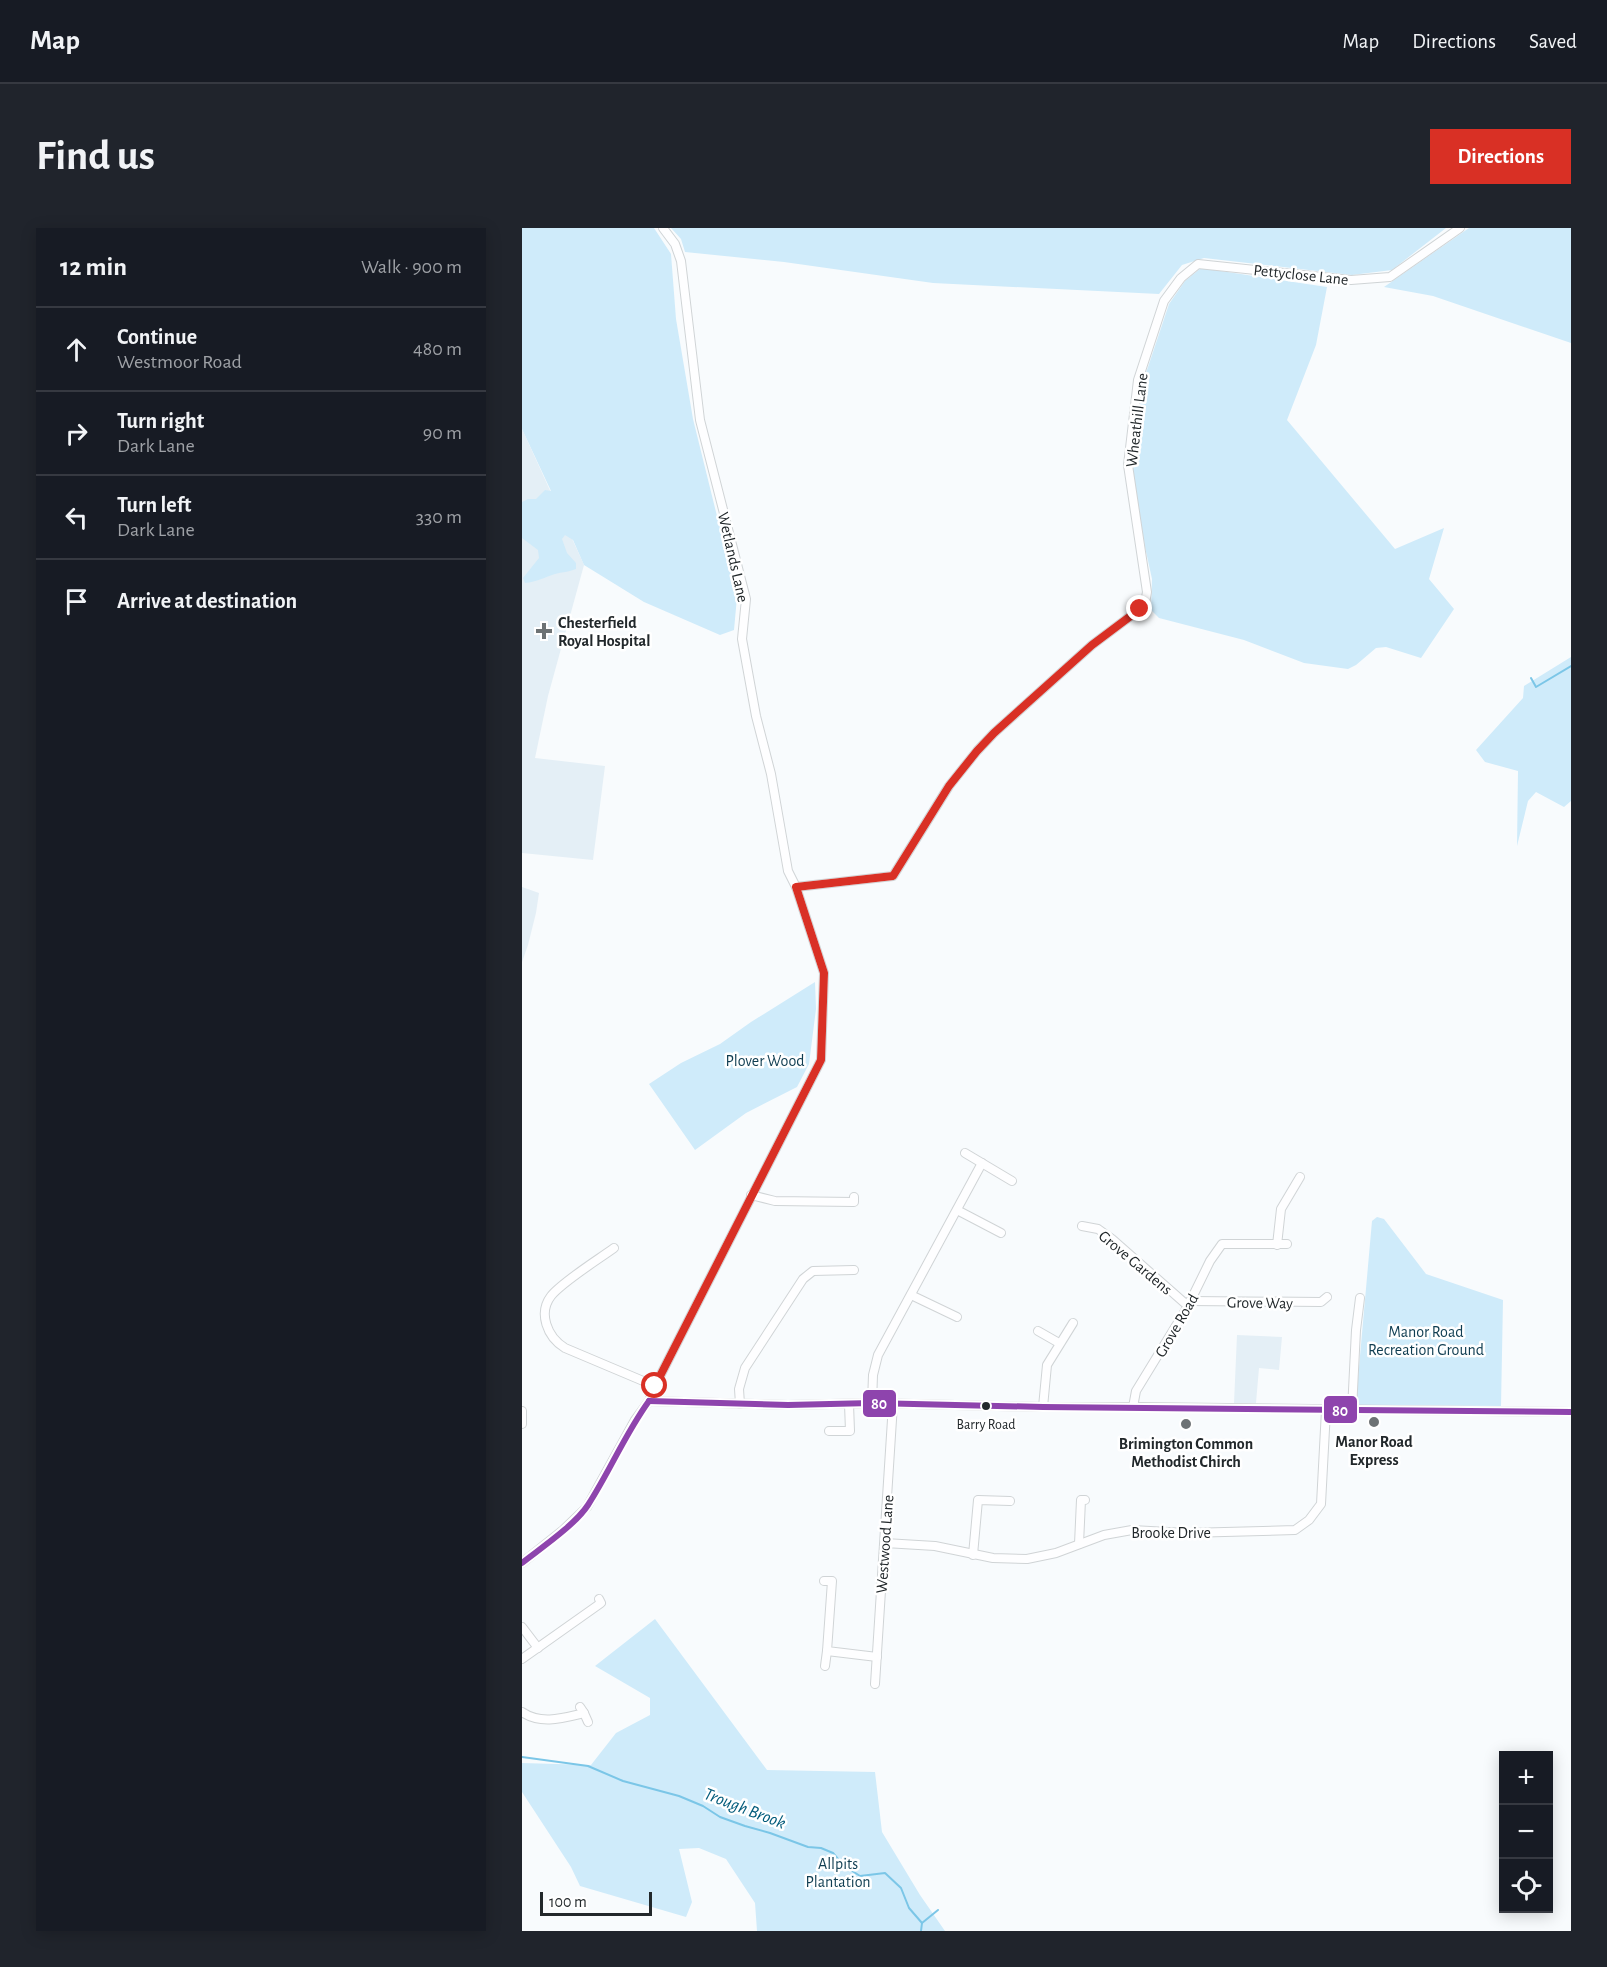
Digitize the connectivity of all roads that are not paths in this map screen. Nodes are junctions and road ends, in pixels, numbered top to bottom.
1 (663, 228) edge
2 (1460, 228) edge
3 (1198, 264) joint
4 (796, 887) junction
5 (966, 1153) dead end
6 (982, 1163) junction
7 (1300, 1178) dead end
8 (1012, 1181) dead end
9 (751, 1195) junction
10 (854, 1197) dead end
11 (957, 1210) junction
12 (1082, 1226) dead end
13 (1001, 1233) dead end
14 (1287, 1244) dead end
15 (1277, 1245) junction
16 (614, 1248) dead end
17 (854, 1270) dead end
18 (911, 1295) junction
19 (1327, 1297) dead end
20 (1360, 1298) dead end
21 (1189, 1303) junction
22 (957, 1317) dead end
23 (1073, 1323) dead end
24 (1038, 1331) dead end
25 (1059, 1343) junction
26 (655, 1386) junction
27 (649, 1401) junction
28 (872, 1403) junction
29 (740, 1404) junction
30 (849, 1404) junction
31 (893, 1404) junction
32 (1043, 1407) junction
33 (1133, 1407) junction
34 (1326, 1410) junction
35 (1352, 1410) junction
36 (522, 1411) edge
37 (1571, 1412) edge
38 (522, 1424) edge
39 (829, 1431) dead end
40 (1085, 1500) dead end
41 (1010, 1502) dead end
42 (885, 1543) junction
43 (1079, 1544) junction
44 (973, 1555) junction
45 (522, 1563) edge
46 (824, 1581) dead end
47 (599, 1599) dead end
48 (522, 1627) edge
49 (538, 1648) junction
50 (827, 1652) junction
51 (877, 1657) junction
52 (522, 1659) edge
53 (825, 1666) dead end
54 (875, 1684) dead end
55 (522, 1712) edge
56 (588, 1722) dead end

1 - 4 street, Wetlands Lane
2 - 3 street, Pettyclose Lane
3 - 4 street, Wheathill Lane
4 - 9 street, Wetlands Lane
5 - 6 street
6 - 8 street
6 - 11 street
7 - 15 street
9 - 10 street
9 - 26 street, Wetlands Lane
11 - 13 street
11 - 18 street
12 - 21 street, Grove Gardens
14 - 15 street
15 - 21 street, Grove Road
16 - 26 street
17 - 29 street
18 - 22 street
18 - 28 street
19 - 21 street, Grove Way
20 - 35 street
21 - 33 street, Grove Road
23 - 25 street
24 - 25 street
25 - 32 street
26 - 27 street, Wetlands Lane
27 - 29 street
27 - 45 street, Wetlands Lane
28 - 30 street
28 - 31 street
29 - 30 street
30 - 39 street
31 - 32 street
31 - 42 street, Westwood Lane
32 - 33 street
33 - 34 street
34 - 35 street
34 - 43 street, Brooke Drive
35 - 37 street
36 - 38 street
40 - 43 street
41 - 44 street
42 - 44 street, Brooke Drive
42 - 51 street, Westwood Lane
43 - 44 street, Brooke Drive
46 - 50 street
47 - 49 street
48 - 49 street
49 - 52 street
50 - 51 street
50 - 53 street
51 - 54 street, Westwood Lane
55 - 56 street

